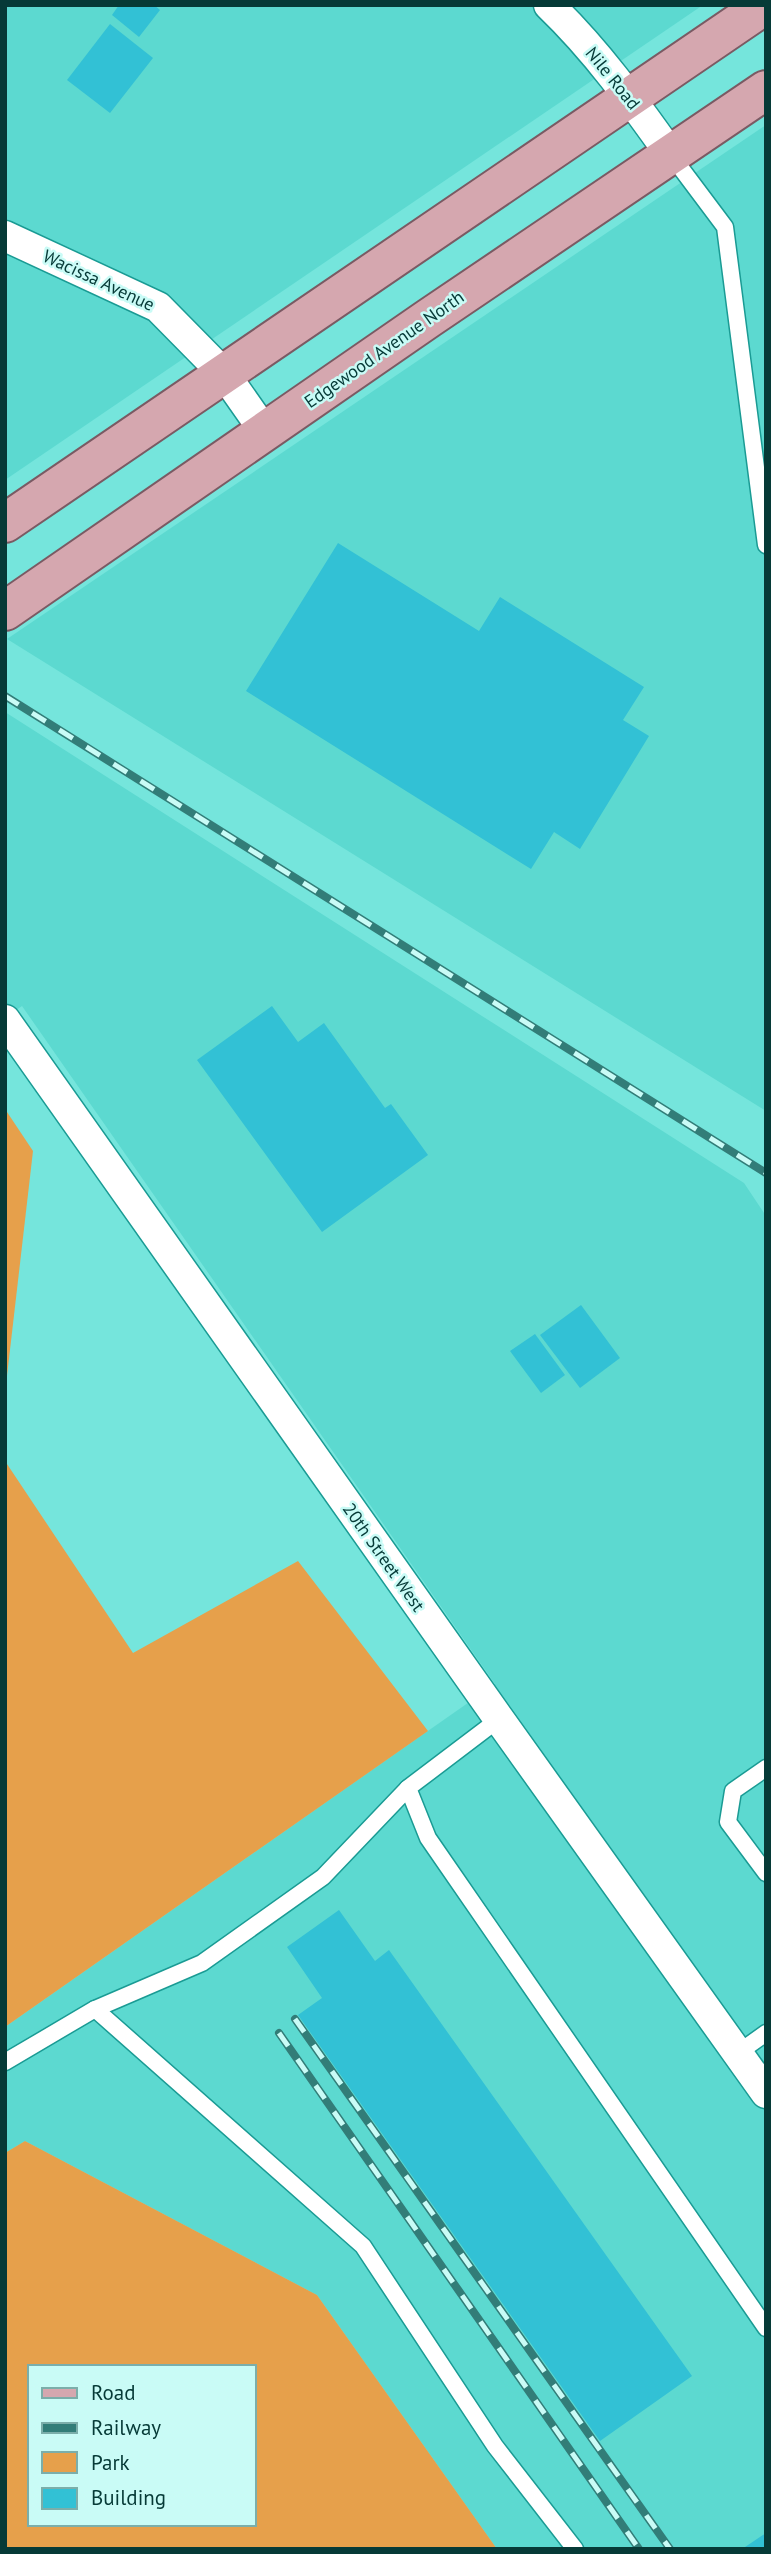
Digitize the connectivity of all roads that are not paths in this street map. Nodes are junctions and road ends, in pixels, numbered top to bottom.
1 (550, 5) edge
2 (765, 5) edge
3 (766, 90) edge
4 (631, 98) junction
5 (671, 155) junction
6 (5, 236) edge
7 (225, 374) junction
8 (265, 432) junction
9 (5, 523) edge
10 (766, 545) edge
11 (5, 611) edge
12 (5, 1020) edge
13 (499, 1719) junction
14 (766, 1768) edge
15 (408, 1788) junction
16 (766, 1873) edge
17 (95, 2009) junction
18 (766, 2033) edge
19 (738, 2053) junction
20 (5, 2062) edge
21 (766, 2093) edge
22 (766, 2328) edge
23 (575, 2549) edge

1 - 4 street, Nile Road
2 - 4 main road
3 - 5 main road, Edgewood Avenue North
4 - 5 street, Nile Road
4 - 7 main road
5 - 8 main road, Edgewood Avenue North
5 - 10 lane
6 - 7 street, Wacissa Avenue
7 - 8 street, Wacissa Avenue
7 - 9 main road
8 - 11 main road, Edgewood Avenue North
12 - 13 street, 20th Street West
13 - 15 lane
13 - 19 street, 20th Street West
14 - 16 lane
15 - 17 lane
15 - 22 lane
17 - 20 lane
17 - 23 lane
18 - 19 lane
19 - 21 street, 20th Street West

